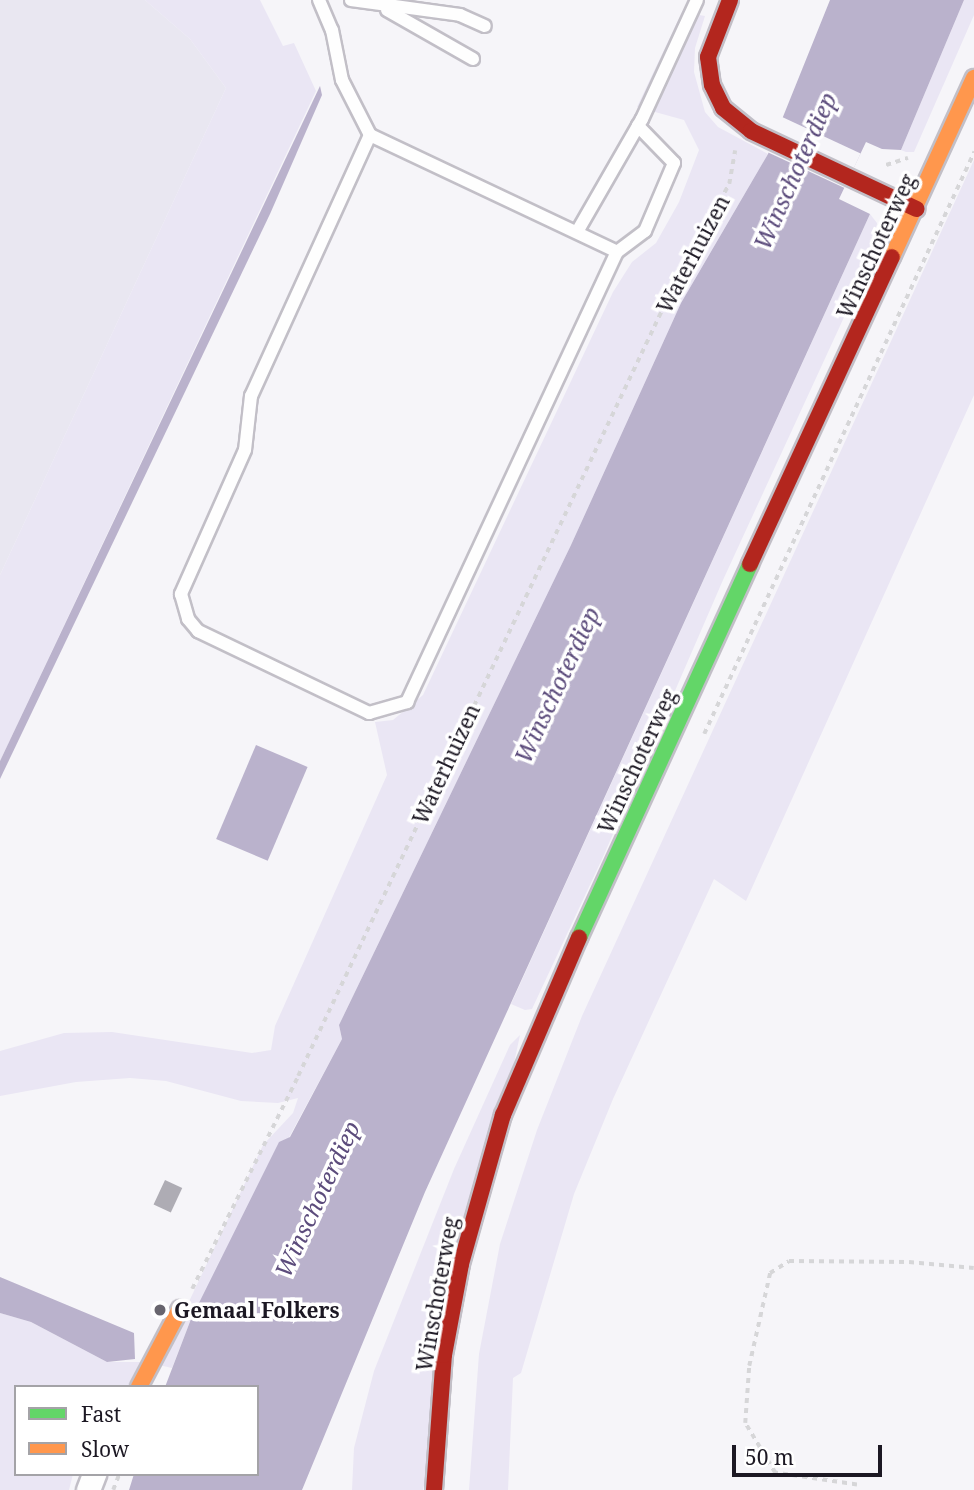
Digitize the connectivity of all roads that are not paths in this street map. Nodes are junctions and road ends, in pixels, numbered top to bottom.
1 (319, 0) edge
2 (351, 0) edge
3 (697, 0) edge
4 (730, 0) edge
5 (366, 2) edge
6 (384, 8) junction
7 (485, 26) dead end
8 (473, 59) dead end
9 (974, 78) edge
10 (638, 126) junction
11 (370, 135) junction
12 (917, 209) junction
13 (577, 232) junction
14 (617, 252) junction
15 (180, 1309) road end
16 (140, 1385) edge
17 (434, 1490) edge

1 - 11 lane
2 - 5 lane
3 - 10 lane
4 - 12 main road
5 - 6 lane
6 - 7 lane
6 - 8 lane
9 - 12 main road, Winschoterweg
10 - 13 lane
10 - 14 lane
11 - 13 lane
11 - 14 lane
12 - 17 main road, Winschoterweg
13 - 14 lane
15 - 16 main road

